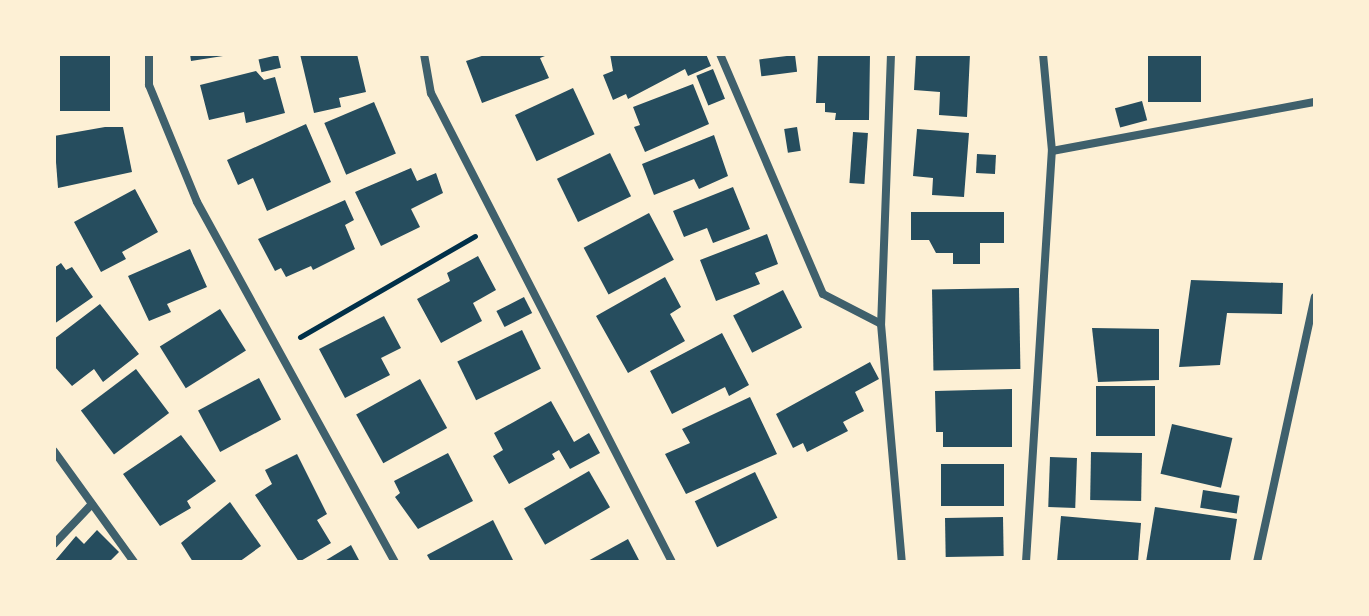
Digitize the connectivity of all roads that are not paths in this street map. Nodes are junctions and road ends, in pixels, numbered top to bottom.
1 (149, 54) edge
2 (424, 54) edge
3 (720, 54) edge
4 (891, 54) edge
5 (1043, 54) edge
6 (1315, 102) edge
7 (1052, 151) junction
8 (1315, 297) edge
9 (881, 324) junction
10 (54, 451) edge
11 (92, 504) junction
12 (54, 544) edge
13 (134, 562) edge
14 (395, 562) edge
15 (672, 562) edge
16 (902, 562) edge
17 (1026, 562) edge
18 (1257, 562) edge

1 - 14 street
2 - 15 street
3 - 9 street
4 - 9 street
5 - 7 street
6 - 7 street
7 - 17 street
8 - 18 street
9 - 16 street
10 - 11 street
11 - 12 street
11 - 13 street

